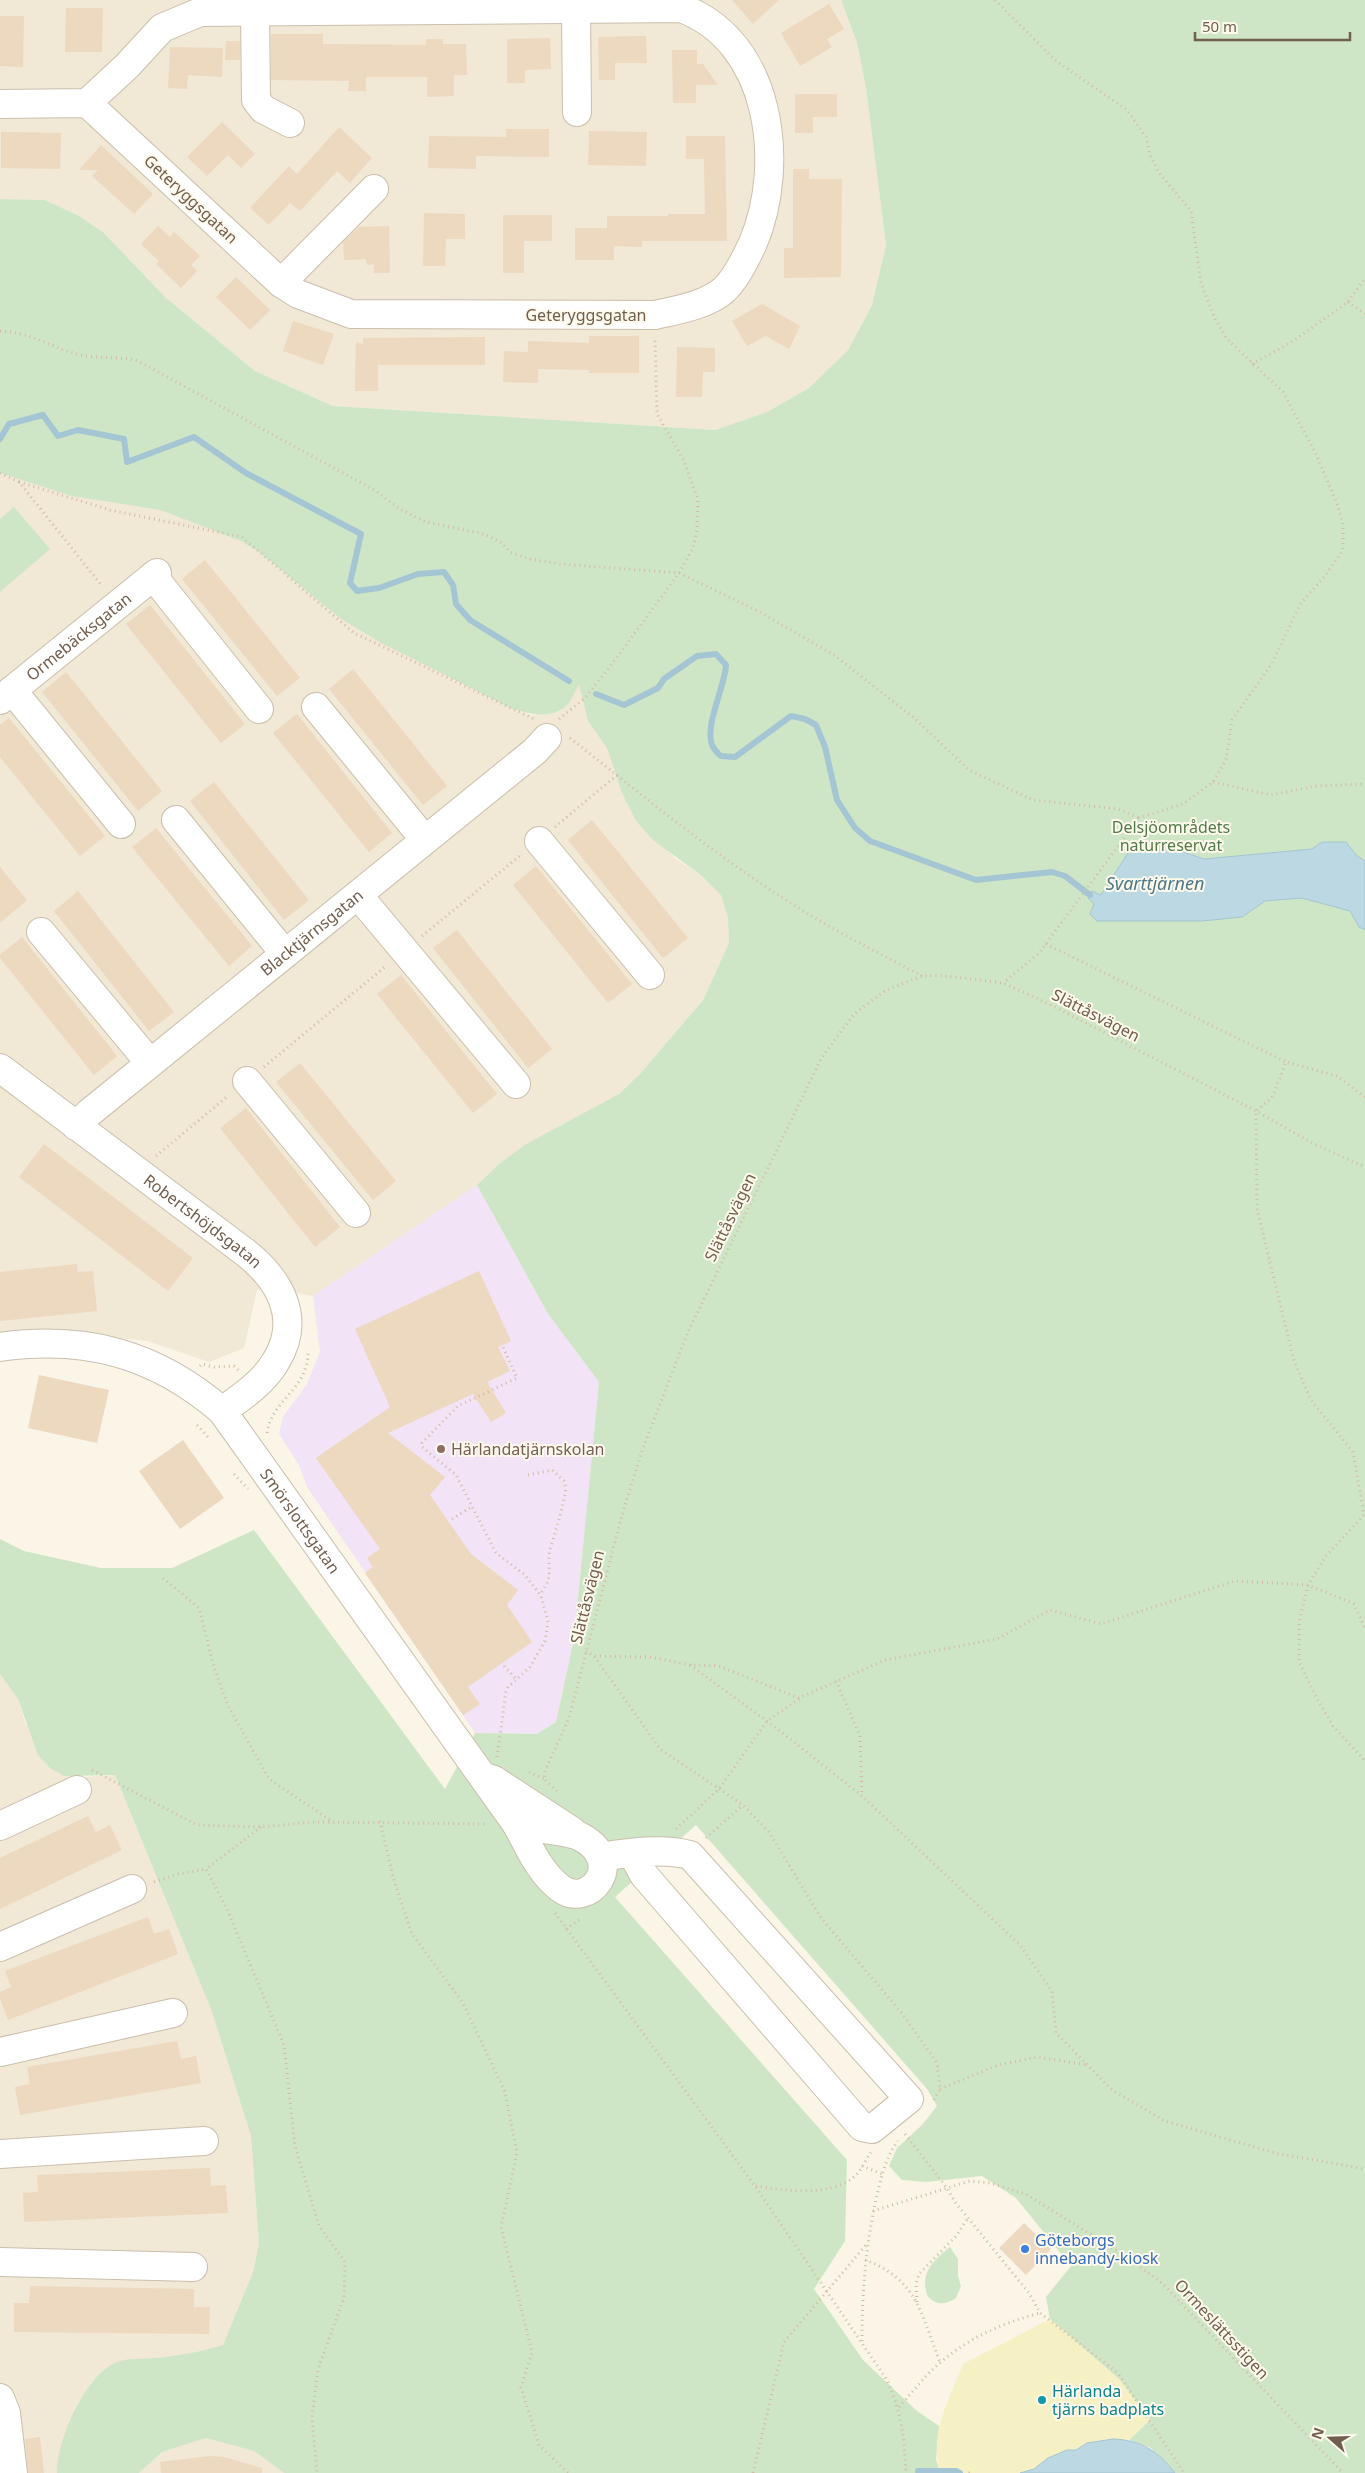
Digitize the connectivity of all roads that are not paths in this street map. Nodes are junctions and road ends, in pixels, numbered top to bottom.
1 (576, 9) junction
2 (255, 10) junction
3 (87, 103) junction
4 (0, 104) edge
5 (577, 112) dead end
6 (290, 123) dead end
7 (374, 189) dead end
8 (281, 283) junction
9 (6, 695) edge
10 (316, 707) dead end
11 (260, 709) dead end
12 (552, 729) road end
13 (176, 820) dead end
14 (121, 824) dead end
15 (425, 840) junction
16 (539, 841) road end
17 (358, 894) junction
18 (41, 932) dead end
19 (285, 954) junction
20 (650, 975) dead end
21 (150, 1063) junction
22 (0, 1068) edge
23 (247, 1081) road end
24 (516, 1084) dead end
25 (76, 1126) junction
26 (356, 1213) dead end
27 (0, 1348) edge
28 (222, 1411) junction
29 (487, 1778) junction
30 (83, 1779) road end
31 (504, 1825) junction
32 (0, 1826) edge
33 (579, 1836) junction
34 (632, 1853) junction
35 (602, 1857) junction
36 (132, 1889) road end
37 (0, 1947) edge
38 (173, 2013) dead end
39 (0, 2052) edge
40 (204, 2141) dead end
41 (0, 2154) edge
42 (0, 2262) edge
43 (193, 2267) dead end
44 (0, 2398) edge
45 (14, 2473) edge

1 - 2 street, Geteryggsgatan
1 - 5 street
1 - 8 street, Geteryggsgatan
2 - 3 street, Geteryggsgatan
2 - 6 street
3 - 4 street
3 - 8 street, Geteryggsgatan
7 - 8 street
9 - 11 street, Ormebäcksgatan
9 - 14 street
10 - 15 street
12 - 15 street, Blacktjärnsgatan
13 - 19 street
15 - 17 street, Blacktjärnsgatan
16 - 20 street
17 - 19 street, Blacktjärnsgatan
17 - 24 street
18 - 21 street
19 - 21 street, Blacktjärnsgatan
21 - 25 street, Blacktjärnsgatan
22 - 25 street, Robertshöjdsgatan
23 - 26 street
25 - 28 street, Robertshöjdsgatan
27 - 28 street, Smörslottsgatan
28 - 29 street, Smörslottsgatan
29 - 31 street, Smörslottsgatan
29 - 33 street
30 - 32 street
31 - 33 street
31 - 35 street, Smörslottsgatan
33 - 35 street
34 - 34 street
34 - 35 street
36 - 37 street
38 - 39 street
40 - 41 street
42 - 43 street
44 - 45 street

